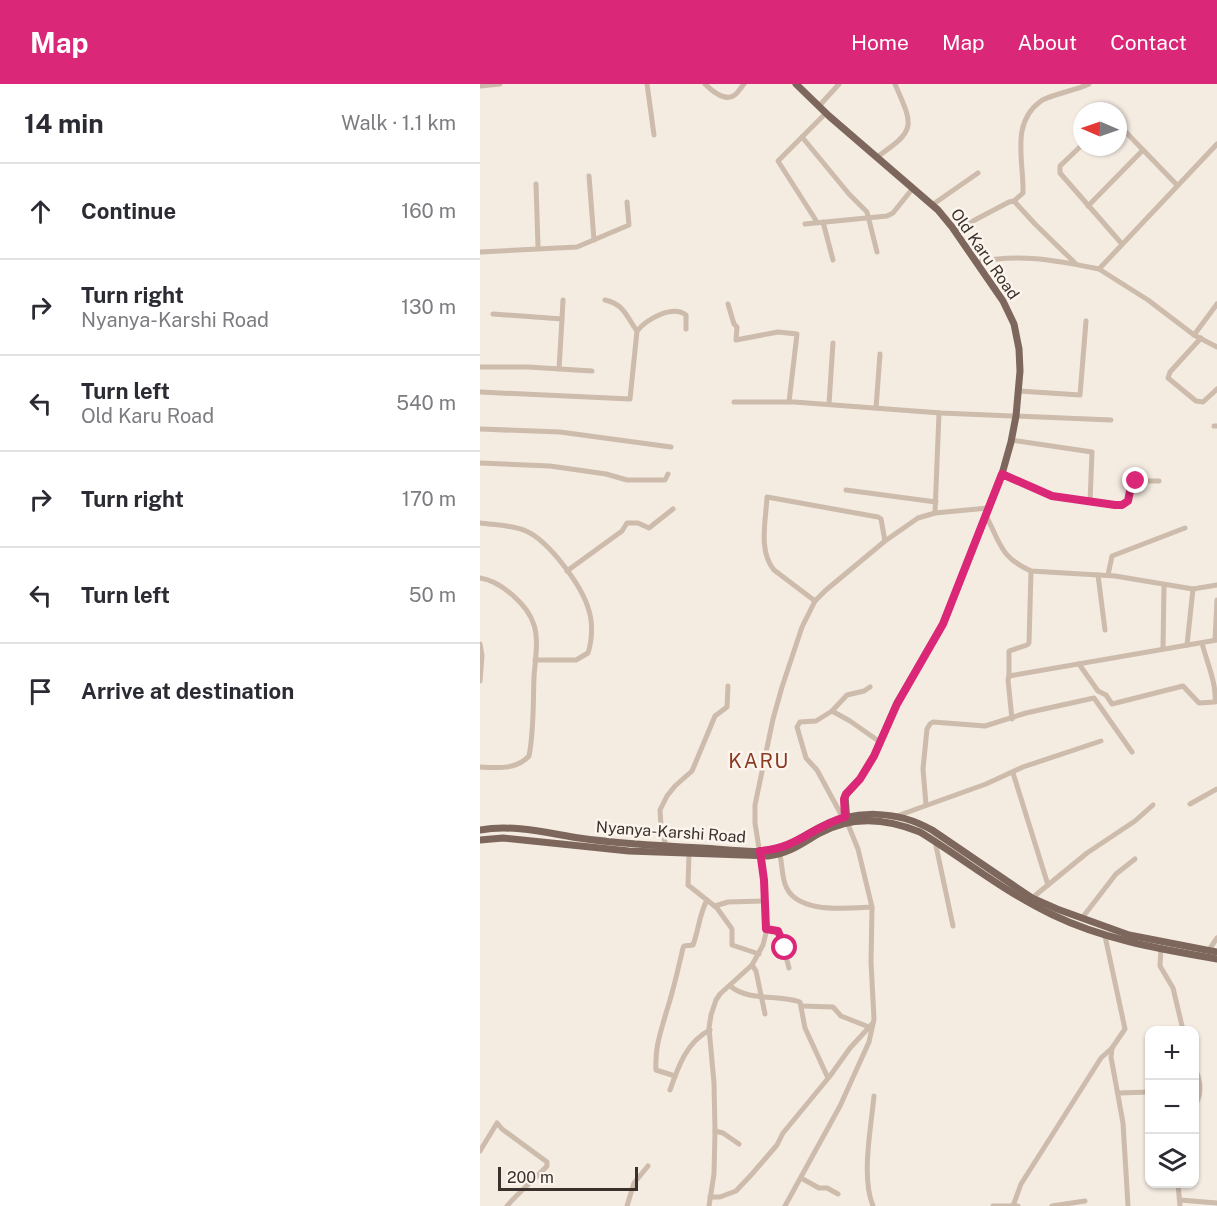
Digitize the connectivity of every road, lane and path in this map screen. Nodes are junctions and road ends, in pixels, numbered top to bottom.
1 (500, 84) edge
2 (647, 84) edge
3 (705, 84) edge
4 (744, 84) edge
5 (796, 84) edge
6 (839, 84) edge
7 (895, 84) edge
8 (1089, 84) edge
9 (480, 86) edge
10 (819, 106) junction
11 (826, 113) junction
12 (1127, 133) edge
13 (654, 135) dead end
14 (802, 137) junction
15 (1217, 144) edge
16 (1143, 150) junction
17 (1073, 154) edge
18 (877, 157) junction
19 (978, 173) dead end
20 (589, 176) dead end
21 (536, 184) dead end
22 (1177, 185) junction
23 (913, 188) junction
24 (1014, 201) junction
25 (627, 202) dead end
26 (932, 205) junction
27 (1088, 206) junction
28 (869, 219) junction
29 (820, 222) junction
30 (805, 225) dead end
31 (954, 231) junction
32 (594, 240) junction
33 (1122, 244) junction
34 (538, 247) junction
35 (480, 252) edge
36 (877, 252) dead end
37 (833, 260) dead end
38 (976, 263) junction
39 (1076, 265) junction
40 (1099, 269) junction
41 (563, 300) dead end
42 (605, 300) dead end
43 (728, 304) dead end
44 (1217, 304) edge
45 (493, 314) dead end
46 (562, 319) junction
47 (1086, 321) dead end
48 (686, 329) dead end
49 (637, 331) junction
50 (1194, 335) junction
51 (1201, 339) junction
52 (833, 343) dead end
53 (1217, 347) edge
54 (880, 354) dead end
55 (480, 367) edge
56 (559, 369) junction
57 (592, 371) dead end
58 (1217, 389) edge
59 (1019, 391) junction
60 (480, 392) edge
61 (734, 402) dead end
62 (789, 402) junction
63 (829, 404) junction
64 (876, 408) junction
65 (939, 413) junction
66 (1016, 416) junction
67 (1111, 420) dead end
68 (480, 429) edge
69 (1011, 440) junction
70 (671, 447) dead end
71 (480, 463) edge
72 (668, 474) dead end
73 (1002, 474) junction
74 (1160, 481) dead end
75 (846, 490) dead end
76 (936, 501) junction
77 (1090, 502) junction
78 (673, 509) dead end
79 (986, 511) junction
80 (935, 513) junction
81 (480, 523) edge
82 (1185, 528) dead end
83 (885, 541) junction
84 (567, 571) junction
85 (1031, 571) junction
86 (1098, 575) junction
87 (1108, 575) junction
88 (480, 578) edge
89 (1164, 585) junction
90 (1217, 585) edge
91 (1193, 589) junction
92 (1217, 600) edge
93 (815, 601) junction
94 (1105, 630) dead end
95 (1216, 640) edge
96 (1203, 643) junction
97 (480, 644) edge
98 (1187, 645) junction
99 (1163, 649) junction
100 (535, 660) junction
101 (1079, 664) junction
102 (1009, 677) junction
103 (480, 681) edge
104 (728, 686) dead end
105 (870, 687) dead end
106 (832, 711) junction
107 (1012, 718) junction
108 (1101, 741) dead end
109 (880, 742) junction
110 (1132, 752) dead end
111 (480, 767) edge
112 (1013, 773) junction
113 (1215, 789) edge
114 (1217, 797) edge
115 (1190, 804) dead end
116 (926, 805) junction
117 (1153, 805) dead end
118 (897, 816) junction
119 (845, 819) junction
120 (480, 830) edge
121 (480, 840) edge
122 (571, 841) junction
123 (935, 841) junction
124 (581, 842) junction
125 (666, 846) junction
126 (689, 854) junction
127 (760, 854) junction
128 (780, 855) junction
129 (1136, 859) dead end
130 (1048, 885) junction
131 (1032, 898) junction
132 (707, 900) junction
133 (765, 901) junction
134 (715, 906) junction
135 (872, 907) junction
136 (1082, 918) junction
137 (953, 926) dead end
138 (766, 929) junction
139 (1106, 936) junction
140 (1217, 938) edge
141 (1162, 945) junction
142 (1209, 950) junction
143 (1217, 952) edge
144 (759, 954) junction
145 (1217, 959) edge
146 (752, 965) junction
147 (789, 968) dead end
148 (730, 986) junction
149 (760, 997) junction
150 (802, 1006) junction
151 (765, 1014) dead end
152 (871, 1025) junction
153 (1182, 1026) edge
154 (710, 1030) junction
155 (1112, 1048) junction
156 (675, 1076) junction
157 (828, 1078) junction
158 (670, 1090) dead end
159 (1145, 1092) edge
160 (1118, 1093) junction
161 (874, 1096) dead end
162 (715, 1131) junction
163 (740, 1144) dead end
164 (480, 1151) edge
165 (648, 1166) dead end
166 (801, 1178) junction
167 (1178, 1188) edge
168 (838, 1194) dead end
169 (710, 1197) junction
170 (1085, 1201) dead end
171 (1180, 1203) edge
172 (1217, 1203) edge
173 (507, 1206) edge
174 (627, 1206) edge
175 (709, 1206) edge
176 (785, 1206) edge
177 (873, 1206) edge
178 (993, 1206) edge
179 (1015, 1206) edge
180 (1052, 1206) edge
181 (1128, 1206) edge

1 - 9 street
2 - 13 street
3 - 4 street
5 - 10 main road, Old Karu Road
6 - 10 street
7 - 18 street
8 - 24 street
10 - 11 main road, Old Karu Road
11 - 14 street
11 - 18 main road, Old Karu Road
12 - 16 street
14 - 28 street
14 - 29 street
15 - 22 street
16 - 22 street
16 - 27 street
17 - 27 street
18 - 23 main road, Old Karu Road
19 - 26 street
20 - 32 street
21 - 34 street
22 - 33 street
23 - 26 main road, Old Karu Road
23 - 28 street
24 - 31 street
24 - 39 street
25 - 32 street
26 - 31 main road, Old Karu Road
27 - 33 street
28 - 29 street
28 - 36 street
29 - 30 street
29 - 37 street
31 - 38 main road, Old Karu Road
32 - 34 street
33 - 40 street
34 - 35 street
38 - 39 street
38 - 59 main road, Old Karu Road
39 - 40 street
40 - 50 street
41 - 46 street
42 - 49 street
43 - 62 street
44 - 50 street
45 - 46 street
46 - 56 street
47 - 59 street
48 - 49 street
49 - 60 street
50 - 51 street
51 - 53 street
51 - 58 street
52 - 63 street
54 - 64 street
55 - 56 street
56 - 57 street
59 - 66 main road, Old Karu Road
61 - 62 street
62 - 63 street
63 - 64 street
64 - 65 street
65 - 66 street
65 - 76 street
66 - 67 street
66 - 69 main road, Old Karu Road
68 - 70 street
69 - 73 main road, Old Karu Road
69 - 77 street
71 - 72 street
73 - 77 street
73 - 79 main road, Old Karu Road
74 - 77 street
75 - 76 street
76 - 80 street
78 - 84 street
79 - 80 street
79 - 85 street
79 - 109 main road, Old Karu Road
80 - 83 street
81 - 84 street
82 - 87 street
83 - 93 street
83 - 93 street
84 - 100 street
85 - 86 street
85 - 102 street
86 - 87 street
86 - 94 street
87 - 89 street
88 - 100 street
89 - 91 street
89 - 99 street
90 - 91 street
91 - 98 street
92 - 95 street
93 - 127 street
95 - 96 street
96 - 98 street
96 - 101 street
97 - 103 street
98 - 99 street
99 - 101 street
100 - 111 street
101 - 102 street
102 - 107 street
104 - 125 street
105 - 106 street
106 - 109 street
106 - 119 street
107 - 110 street
107 - 116 street
108 - 112 street
109 - 119 main road, Old Karu Road
112 - 116 street
112 - 130 street
113 - 114 street
113 - 115 street
116 - 118 street
117 - 130 street
118 - 119 main road, Nyanya-Karshi Road
118 - 131 main road, Nyanya-Karshi Road
119 - 123 main road, Nyanya-Karshi Road
119 - 127 main road, Nyanya-Karshi Road
119 - 128 main road, Nyanya-Karshi Road
119 - 135 street
120 - 122 main road, Nyanya-Karshi Road
121 - 122 main road, Nyanya-Karshi Road
122 - 124 main road, Nyanya-Karshi Road
123 - 137 street
123 - 139 main road, Nyanya-Karshi Road
124 - 125 main road, Nyanya-Karshi Road
124 - 126 main road, Nyanya-Karshi Road
125 - 127 main road, Nyanya-Karshi Road
126 - 127 main road, Nyanya-Karshi Road
126 - 132 street
127 - 128 main road, Nyanya-Karshi Road
127 - 133 street
128 - 135 street
129 - 136 street
130 - 131 street
131 - 136 main road, Nyanya-Karshi Road
132 - 134 street
132 - 156 street
133 - 134 street
133 - 138 street
134 - 144 street
135 - 152 street
136 - 141 main road, Nyanya-Karshi Road
138 - 144 street
138 - 147 street
139 - 141 main road, Nyanya-Karshi Road
139 - 155 street
140 - 142 street
141 - 142 main road, Nyanya-Karshi Road
141 - 145 main road, Nyanya-Karshi Road
141 - 153 street
142 - 143 main road, Nyanya-Karshi Road
144 - 146 street
146 - 148 street
146 - 149 street
148 - 149 street
148 - 154 street
149 - 150 street
149 - 151 street
150 - 152 street
150 - 157 street
152 - 157 street
152 - 166 street
154 - 156 street
154 - 162 street
155 - 160 street
155 - 179 street
156 - 158 street
157 - 169 street
159 - 160 street
160 - 181 street
161 - 177 street
162 - 163 street
162 - 169 street
164 - 173 street
165 - 174 street
166 - 168 street
166 - 176 street
167 - 171 street
169 - 175 street
170 - 180 street
171 - 172 street
178 - 179 street

